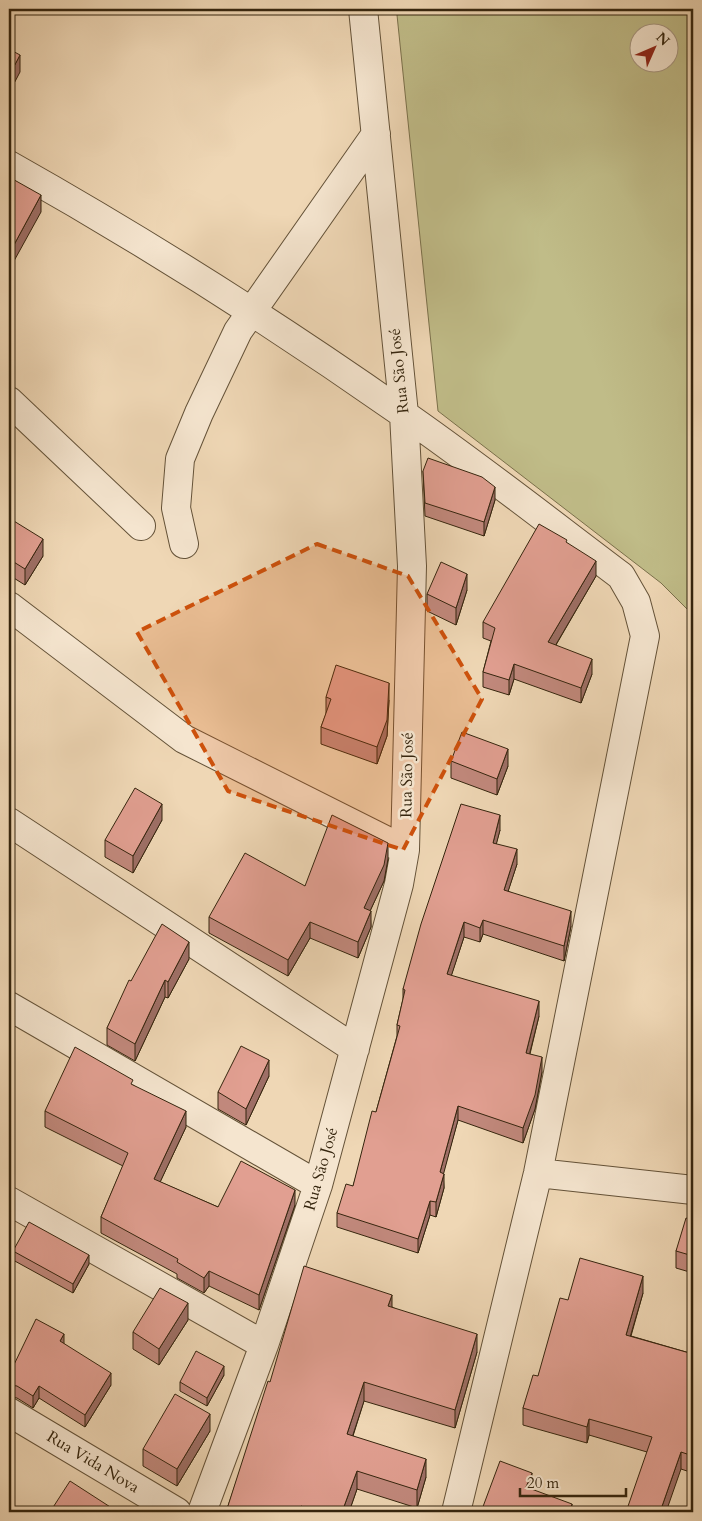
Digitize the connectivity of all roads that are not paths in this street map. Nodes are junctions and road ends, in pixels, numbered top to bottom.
1 (363, 9) edge
2 (376, 134) junction
3 (9, 165) edge
4 (252, 311) junction
5 (9, 401) edge
6 (404, 414) junction
7 (141, 526) dead end
8 (184, 544) dead end
9 (9, 606) edge
10 (9, 822) edge
11 (405, 850) junction
12 (9, 1006) edge
13 (355, 1048) junction
14 (538, 1173) junction
15 (318, 1185) junction
16 (693, 1190) edge
17 (9, 1201) edge
18 (264, 1345) junction
19 (9, 1412) edge
20 (177, 1512) edge
21 (202, 1512) edge
22 (456, 1512) edge

1 - 2 street, Rua São José
2 - 4 street
2 - 6 street, Rua São José
3 - 4 street
4 - 6 street
4 - 8 street
5 - 7 street
6 - 11 street, Rua São José
6 - 14 street
9 - 11 street
10 - 13 street
11 - 13 street, Rua São José
12 - 15 street
13 - 15 street, Rua São José
14 - 16 street
14 - 22 street
15 - 18 street, Rua São José
17 - 18 street
18 - 21 street, Rua São José
19 - 20 street, Rua Vida Nova

